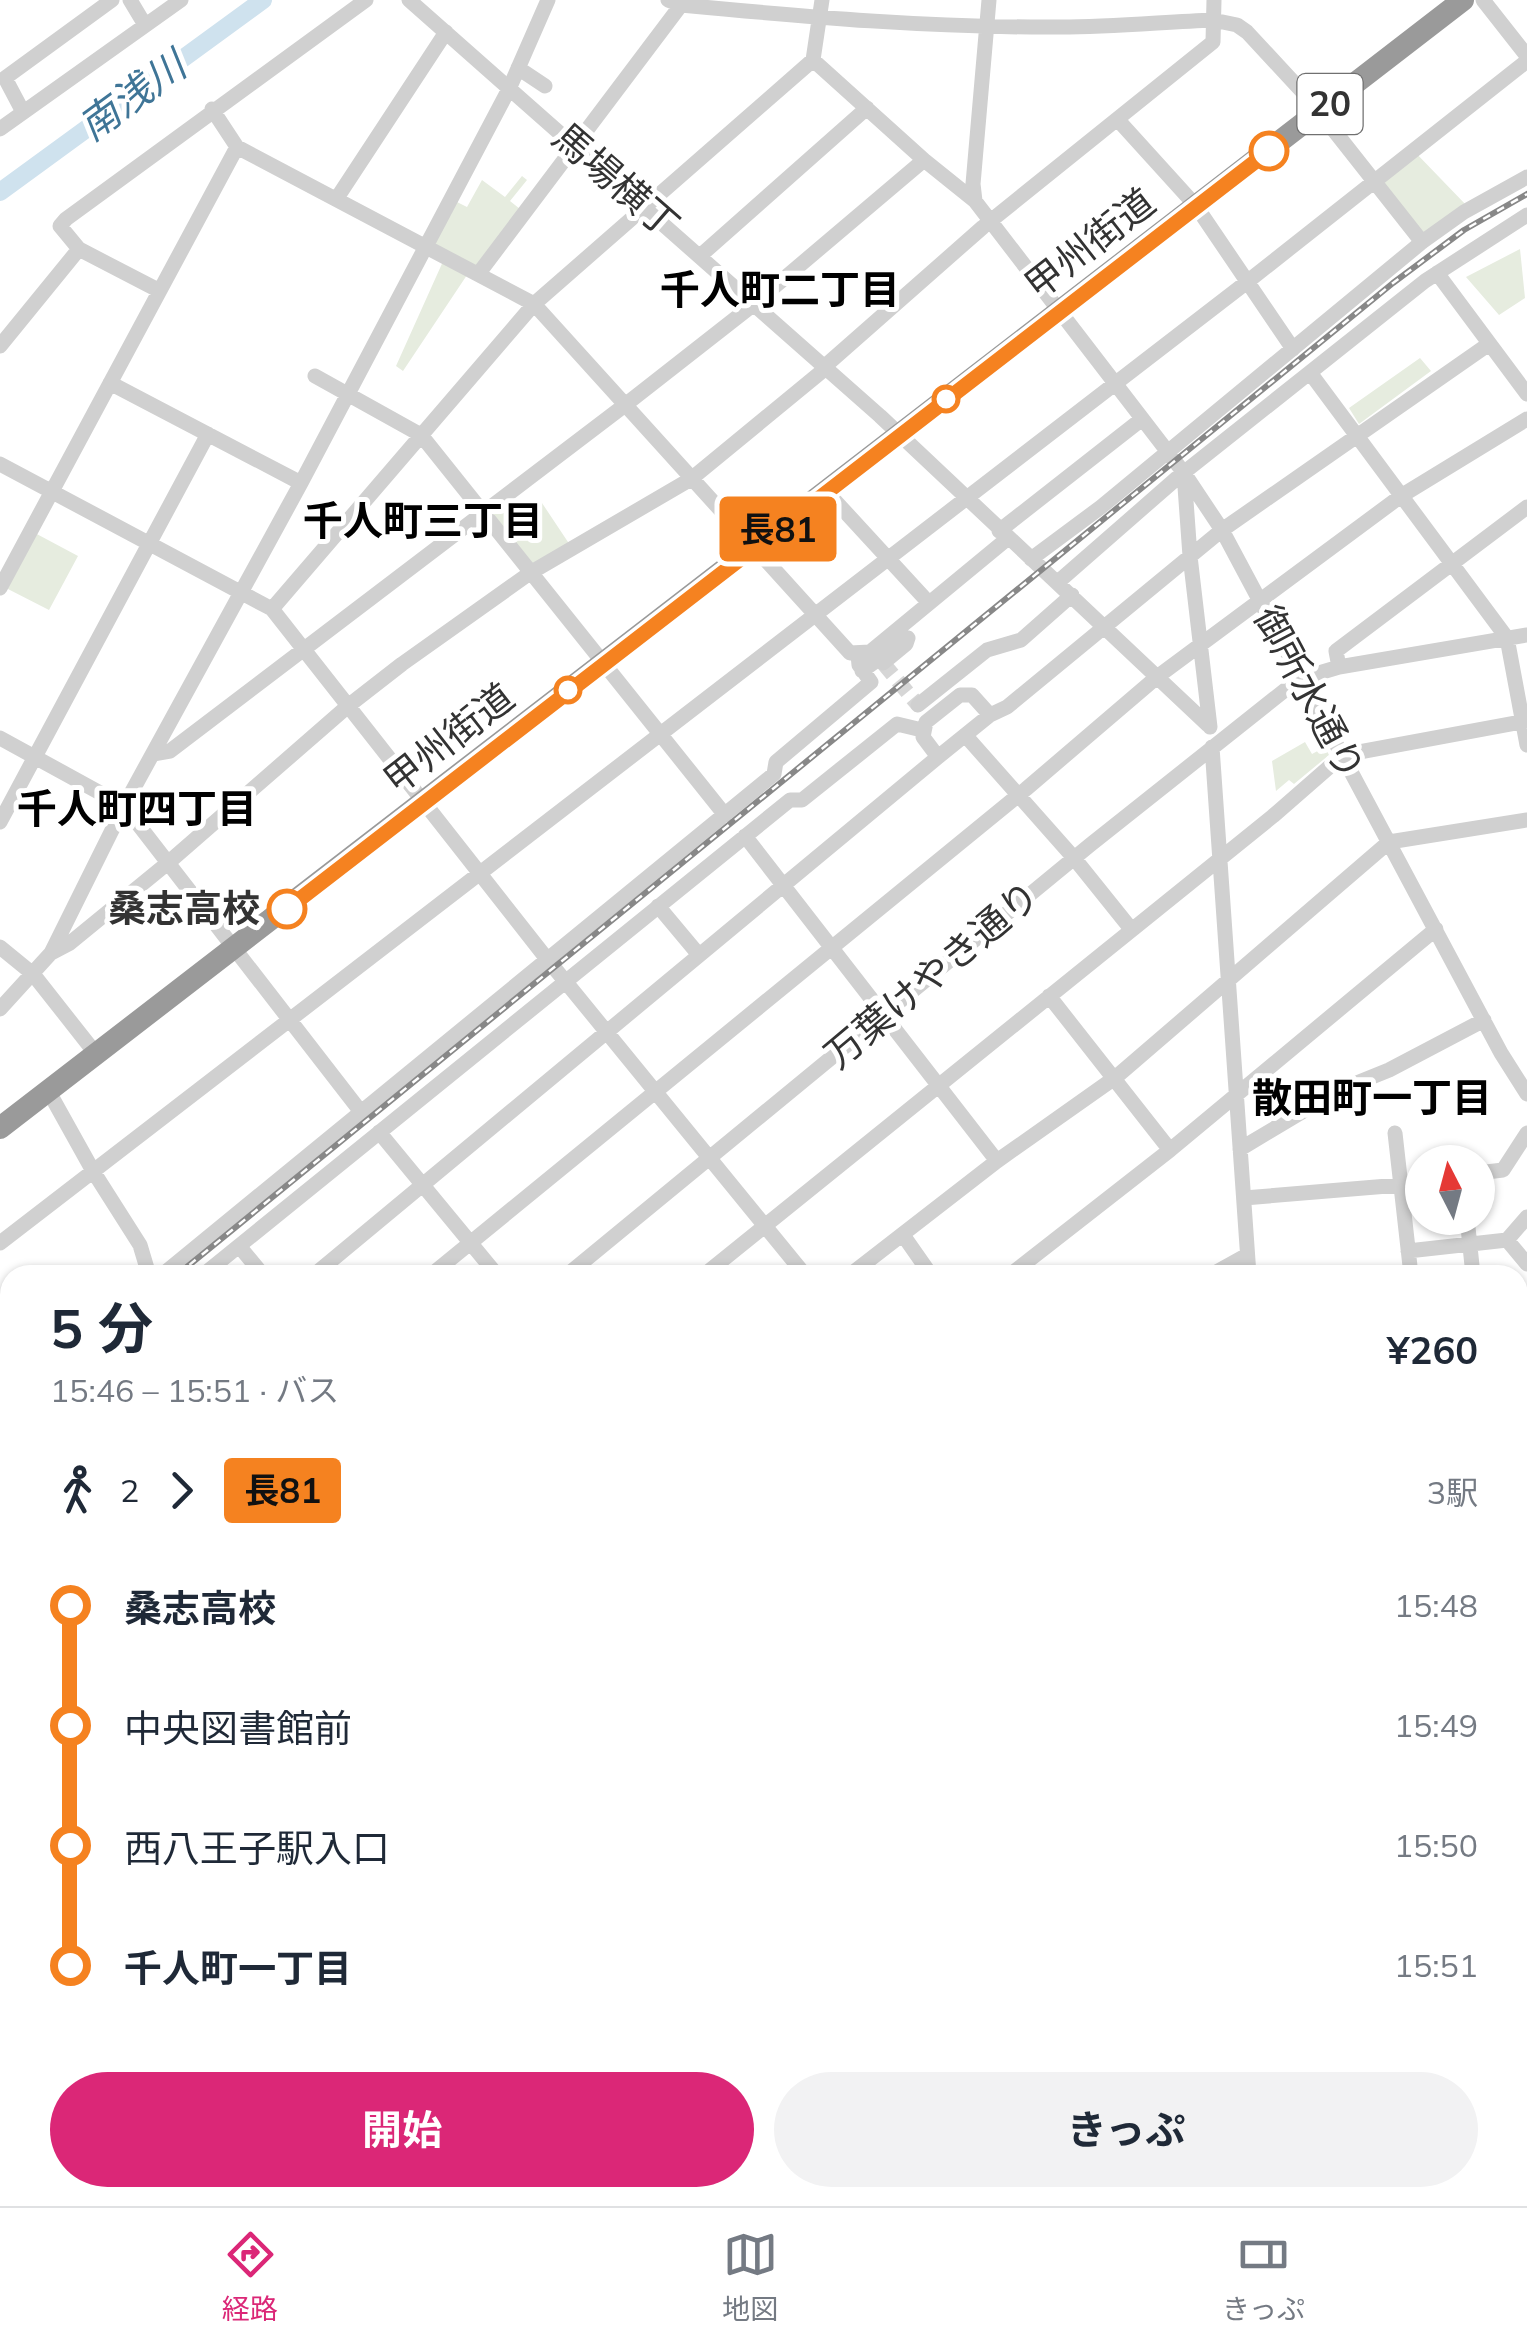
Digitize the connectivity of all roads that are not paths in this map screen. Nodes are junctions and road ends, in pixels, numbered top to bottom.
1 (112, 0) edge
2 (130, 0) edge
3 (180, 0) edge
4 (366, 0) edge
5 (409, 0) edge
6 (436, 0) edge
7 (548, 0) edge
8 (822, 0) edge
9 (989, 0) edge
10 (1214, 0) edge
11 (1463, 0) edge
12 (1483, 0) edge
13 (675, 3) edge
14 (424, 13) junction
15 (819, 18) junction
16 (1213, 20) junction
17 (145, 24) junction
18 (986, 26) junction
19 (446, 32) junction
20 (1527, 58) edge
21 (813, 60) junction
22 (518, 68) junction
23 (545, 86) dead end
24 (509, 88) junction
25 (867, 108) junction
26 (212, 109) junction
27 (23, 112) junction
28 (1319, 112) junction
29 (1118, 120) junction
30 (0, 129) edge
31 (577, 145) junction
32 (238, 147) junction
33 (924, 160) junction
34 (1527, 178) edge
35 (1374, 180) junction
36 (337, 198) junction
37 (975, 201) junction
38 (646, 206) junction
39 (1196, 206) junction
40 (1527, 214) edge
41 (992, 222) junction
42 (1422, 242) junction
43 (425, 247) junction
44 (79, 249) junction
45 (701, 255) junction
46 (479, 272) junction
47 (1437, 273) junction
48 (1248, 282) junction
49 (158, 290) junction
50 (534, 304) junction
51 (754, 304) junction
52 (1060, 312) junction
53 (1489, 344) junction
54 (0, 346) edge
55 (1293, 349) junction
56 (825, 368) junction
57 (1311, 374) junction
58 (316, 376) dead end
59 (1114, 382) junction
60 (110, 383) junction
61 (348, 394) junction
62 (1527, 394) edge
63 (626, 405) junction
64 (1142, 419) junction
65 (1527, 419) edge
66 (208, 434) junction
67 (421, 435) junction
68 (899, 435) junction
69 (1357, 436) junction
70 (1167, 452) junction
71 (0, 464) edge
72 (1184, 473) junction
73 (691, 479) junction
74 (300, 483) junction
75 (826, 491) junction
76 (53, 492) junction
77 (1401, 496) junction
78 (964, 498) junction
79 (1527, 507) edge
80 (483, 511) junction
81 (1222, 530) junction
82 (1003, 535) junction
83 (151, 544) junction
84 (754, 548) junction
85 (1190, 556) junction
86 (888, 557) junction
87 (1451, 562) junction
88 (1037, 563) junction
89 (530, 573) junction
90 (1058, 582) junction
91 (0, 588) edge
92 (240, 591) junction
93 (1072, 595) junction
94 (1260, 602) junction
95 (929, 603) junction
96 (272, 609) junction
97 (813, 615) junction
98 (1105, 627) junction
99 (1527, 634) edge
100 (1507, 638) junction
101 (1200, 646) junction
102 (304, 652) junction
103 (858, 654) junction
104 (604, 662) junction
105 (883, 663) dead end
106 (1340, 666) junction
107 (862, 671) junction
108 (1157, 677) junction
109 (1299, 679) junction
110 (348, 706) junction
111 (918, 706) dead end
112 (990, 715) junction
113 (1525, 722) edge
114 (1208, 725) junction
115 (922, 730) junction
116 (660, 732) junction
117 (965, 735) junction
118 (0, 738) edge
119 (1217, 743) junction
120 (1527, 745) edge
121 (153, 754) junction
122 (1343, 755) junction
123 (35, 756) junction
124 (938, 757) junction
125 (1017, 796) junction
126 (425, 804) junction
127 (124, 806) junction
128 (725, 815) junction
129 (1527, 820) edge
130 (0, 822) edge
131 (745, 836) junction
132 (1389, 842) junction
133 (1220, 857) junction
134 (1074, 858) junction
135 (169, 862) junction
136 (479, 872) junction
137 (783, 886) junction
138 (658, 906) junction
139 (1131, 929) junction
140 (1436, 929) junction
141 (0, 947) edge
142 (235, 948) junction
143 (831, 948) junction
144 (51, 953) junction
145 (699, 955) junction
146 (547, 959) junction
147 (32, 974) junction
148 (564, 980) junction
149 (1228, 980) junction
150 (1049, 996) junction
151 (0, 1009) edge
152 (884, 1016) junction
153 (289, 1018) junction
154 (1484, 1020) junction
155 (607, 1032) junction
156 (96, 1054) junction
157 (1116, 1077) junction
158 (940, 1086) junction
159 (48, 1092) junction
160 (655, 1092) junction
161 (1235, 1094) junction
162 (1527, 1094) edge
163 (361, 1112) junction
164 (0, 1128) edge
165 (380, 1132) junction
166 (1394, 1132) dead end
167 (1527, 1134) edge
168 (1240, 1149) junction
169 (1170, 1150) junction
170 (710, 1158) junction
171 (997, 1161) junction
172 (92, 1171) junction
173 (1495, 1171) edge
174 (422, 1185) junction
175 (1400, 1185) junction
176 (1244, 1198) junction
177 (1527, 1218) edge
178 (765, 1226) junction
179 (903, 1235) junction
180 (1469, 1235) edge
181 (1507, 1240) junction
182 (0, 1242) edge
183 (470, 1243) junction
184 (1470, 1244) junction
185 (239, 1246) junction
186 (1408, 1251) junction
187 (1247, 1255) junction
188 (1527, 1264) edge
189 (146, 1265) edge
190 (174, 1265) edge
191 (215, 1265) edge
192 (255, 1265) edge
193 (326, 1265) edge
194 (443, 1265) edge
195 (489, 1265) edge
196 (579, 1265) edge
197 (716, 1265) edge
198 (796, 1265) edge
199 (863, 1265) edge
200 (923, 1265) edge
201 (1023, 1265) edge
202 (1226, 1265) edge
203 (1248, 1265) edge
204 (1410, 1265) edge
205 (1472, 1265) edge

1 - 27 street
2 - 17 street
3 - 17 street
4 - 26 street
5 - 14 street, 馬場横丁
6 - 14 street
7 - 22 street
8 - 15 street
9 - 18 street
10 - 16 street
11 - 28 highway, 甲州街道 / 20
12 - 20 street
13 - 15 street
13 - 31 street
14 - 19 street, 馬場横丁
15 - 18 street
15 - 21 street
16 - 18 street
16 - 28 street
16 - 29 street
17 - 27 street
18 - 37 street
19 - 24 street, 馬場横丁
19 - 36 street
20 - 35 street
21 - 25 street, 御所水通り
21 - 38 street
22 - 23 street
22 - 24 street
24 - 31 street, 馬場横丁
24 - 43 street
25 - 33 street, 御所水通り
25 - 45 street
26 - 32 street
26 - 44 street
27 - 30 street
28 - 35 street
28 - 39 highway, 甲州街道 / 20
29 - 39 street
29 - 41 street
31 - 38 street, 馬場横丁
31 - 46 street
32 - 36 street
32 - 49 street
33 - 37 street, 御所水通り
33 - 51 street
34 - 42 street
35 - 42 street
35 - 48 street
36 - 43 street
37 - 41 street, 御所水通り
38 - 45 street, 馬場横丁
38 - 50 street
39 - 48 street
39 - 52 highway, 甲州街道 / 20
40 - 47 street
41 - 52 street, 御所水通り
41 - 56 street
42 - 55 street
43 - 46 street
43 - 61 street
44 - 49 street
44 - 54 street
45 - 51 street, 馬場横丁
46 - 50 street
47 - 53 street
47 - 57 street
48 - 55 street
48 - 59 street
49 - 60 street
50 - 63 street
50 - 67 street
51 - 56 street, 馬場横丁
51 - 63 street
52 - 59 street, 御所水通り
52 - 68 highway, 甲州街道 / 20
53 - 62 street
53 - 69 street
55 - 70 street
56 - 68 street, 馬場横丁
56 - 73 street
57 - 69 street
57 - 72 street
58 - 61 street
59 - 64 street, 御所水通り
59 - 78 street
60 - 66 street
60 - 76 street
61 - 67 street
61 - 74 street
63 - 73 street
63 - 80 street
64 - 70 street, 御所水通り
64 - 82 street
65 - 77 street
66 - 74 street
66 - 83 street
67 - 80 street
67 - 96 street
68 - 75 highway, 甲州街道 / 20
68 - 78 street, 馬場横丁
69 - 77 street
69 - 81 street
70 - 72 street, 御所水通り
70 - 88 street
71 - 76 street
72 - 81 street, 御所水通り
72 - 85 street
72 - 90 street
73 - 84 street
73 - 89 street
74 - 92 street
75 - 84 highway, 甲州街道 / 20
75 - 86 street
76 - 83 street
76 - 91 street
77 - 87 street
77 - 94 street
78 - 82 street, 馬場横丁
78 - 86 street
79 - 87 street
80 - 89 street
80 - 102 street
81 - 85 street
81 - 94 street, 御所水通り
82 - 88 street, 馬場横丁
82 - 95 street
83 - 92 street
83 - 123 street
84 - 97 street
84 - 104 highway, 甲州街道 / 20
85 - 98 street
85 - 101 street
86 - 95 street
86 - 97 street
87 - 100 street
87 - 106 street
88 - 90 street, 馬場横丁
89 - 104 street
89 - 110 street
90 - 93 street, 馬場横丁
92 - 96 street
92 - 121 street
93 - 98 street, 馬場横丁
93 - 111 street
94 - 101 street
94 - 109 street, 御所水通り
95 - 103 street
96 - 102 street
97 - 103 street
97 - 116 street
98 - 108 street, 馬場横丁
98 - 112 street
99 - 100 street, 万葉けやき通り
100 - 106 street, 万葉けやき通り
100 - 113 street
101 - 108 street
101 - 114 street
102 - 110 street
102 - 121 street
103 - 107 street
104 - 116 street
104 - 126 highway, 甲州街道 / 20
105 - 107 street
106 - 109 street, 万葉けやき通り
107 - 128 street
108 - 114 street, 馬場横丁
108 - 125 street
109 - 119 street, 万葉けやき通り
109 - 122 street, 御所水通り
110 - 126 street
110 - 135 street
112 - 115 street
112 - 117 street
113 - 120 street
113 - 122 street
114 - 119 street, 馬場横丁
115 - 124 street
115 - 131 street
116 - 128 street
116 - 136 street
117 - 124 street
117 - 125 street
118 - 123 street
119 - 133 street
119 - 134 street, 万葉けやき通り
121 - 127 street
122 - 132 street, 御所水通り
122 - 133 street
123 - 127 street
123 - 130 street
124 - 137 street
125 - 134 street
125 - 143 street
126 - 136 street
126 - 142 highway, 甲州街道 / 20
127 - 135 street
127 - 144 street
128 - 146 street
129 - 132 street
131 - 137 street
131 - 138 street
132 - 140 street, 御所水通り
132 - 149 street
133 - 139 street
133 - 149 street
134 - 139 street
134 - 152 street, 万葉けやき通り
135 - 142 street
135 - 144 street
136 - 146 street
136 - 153 street
137 - 143 street
137 - 145 street
138 - 145 street
138 - 148 street
139 - 150 street
140 - 154 street, 御所水通り
140 - 161 street
141 - 147 street
142 - 153 street
142 - 156 highway, 甲州街道 / 20
143 - 152 street
143 - 160 street
144 - 147 street
145 - 155 street
146 - 148 street
146 - 163 street
147 - 151 street
147 - 156 street
148 - 155 street
148 - 165 street
149 - 157 street
149 - 161 street
150 - 157 street
150 - 158 street
152 - 158 street
152 - 170 street, 万葉けやき通り
153 - 163 street
153 - 172 street
154 - 162 street, 御所水通り
154 - 168 street
155 - 160 street
155 - 174 street
156 - 159 highway, 甲州街道 / 20
157 - 169 street
157 - 171 street
158 - 171 street
158 - 178 street
159 - 164 highway, 甲州街道 / 20
159 - 172 street
160 - 170 street
160 - 183 street
161 - 168 street
161 - 169 street
163 - 190 street
165 - 174 street
165 - 185 street
166 - 175 street
167 - 173 street
168 - 176 street
169 - 201 street
170 - 178 street
170 - 196 street, 万葉けやき通り
171 - 179 street
172 - 182 street
172 - 189 street
174 - 183 street
174 - 193 street
175 - 176 street
175 - 186 street
176 - 187 street
177 - 181 street
178 - 197 street
178 - 198 street
179 - 199 street
179 - 200 street
180 - 184 street
181 - 184 street
181 - 188 street
183 - 194 street
183 - 195 street
184 - 186 street
184 - 205 street
185 - 191 street
185 - 192 street
186 - 204 street
187 - 202 street
187 - 203 street

